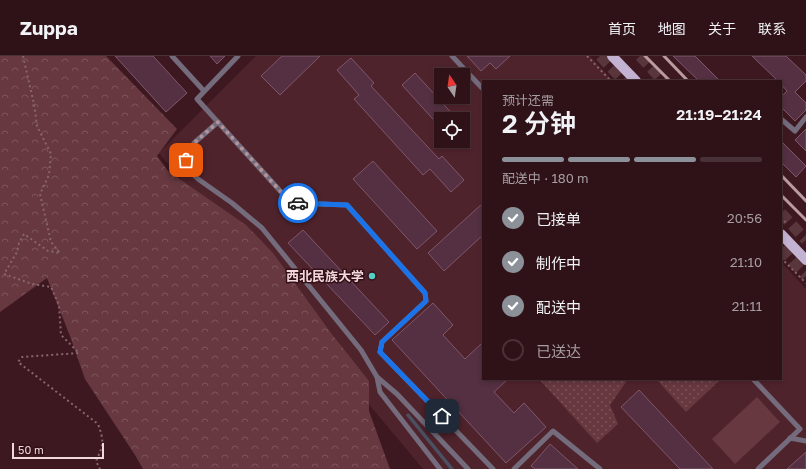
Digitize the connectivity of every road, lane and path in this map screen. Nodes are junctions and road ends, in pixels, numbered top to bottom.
1 (23, 56) edge
2 (172, 56) edge
3 (238, 56) edge
4 (452, 56) edge
5 (587, 56) edge
6 (612, 56) edge
7 (610, 80) edge
8 (635, 80) edge
9 (482, 88) edge
10 (204, 91) junction
11 (806, 117) edge
12 (782, 120) edge
13 (218, 122) junction
14 (782, 235) edge
15 (782, 259) edge
16 (806, 260) edge
17 (806, 283) edge
18 (377, 377) junction
19 (754, 380) edge
20 (790, 438) junction
21 (806, 441) edge
22 (100, 469) edge
23 (440, 469) edge
24 (468, 469) edge
25 (493, 469) edge
26 (514, 469) edge
27 (600, 469) edge
28 (758, 469) edge

1 - 22 path
2 - 10 lane
3 - 10 lane
4 - 9 lane
5 - 7 path
6 - 8 main road
10 - 13 lane
11 - 12 lane
13 - 18 lane
13 - 25 lane
14 - 16 main road
15 - 17 path
18 - 23 lane
18 - 24 lane
19 - 20 lane
20 - 21 lane
20 - 28 lane
26 - 27 lane

